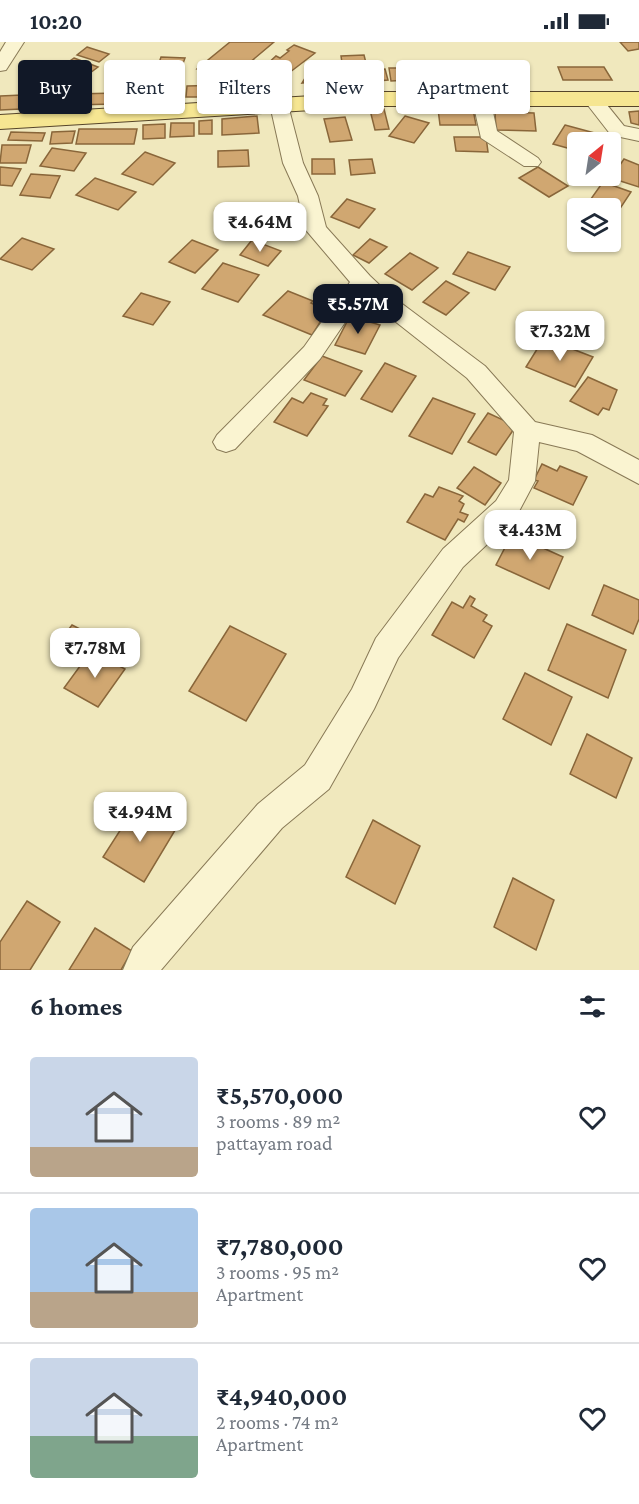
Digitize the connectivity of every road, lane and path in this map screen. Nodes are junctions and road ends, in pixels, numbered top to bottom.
1 (15, 42) edge
2 (0, 66) edge
3 (530, 98) edge
4 (396, 99) edge
5 (592, 99) junction
6 (639, 99) edge
7 (292, 104) edge
8 (197, 110) edge
9 (281, 114) edge
10 (484, 114) edge
11 (0, 122) edge
12 (639, 135) edge
13 (531, 162) dead end
14 (362, 281) junction
15 (527, 430) junction
16 (226, 442) dead end
17 (639, 473) edge
18 (141, 970) edge

1 - 2 street
3 - 5 main road
4 - 7 main road
5 - 6 main road
5 - 12 street
8 - 11 main road
9 - 14 street
10 - 13 street
14 - 15 street
14 - 16 street
15 - 17 street
15 - 18 street

